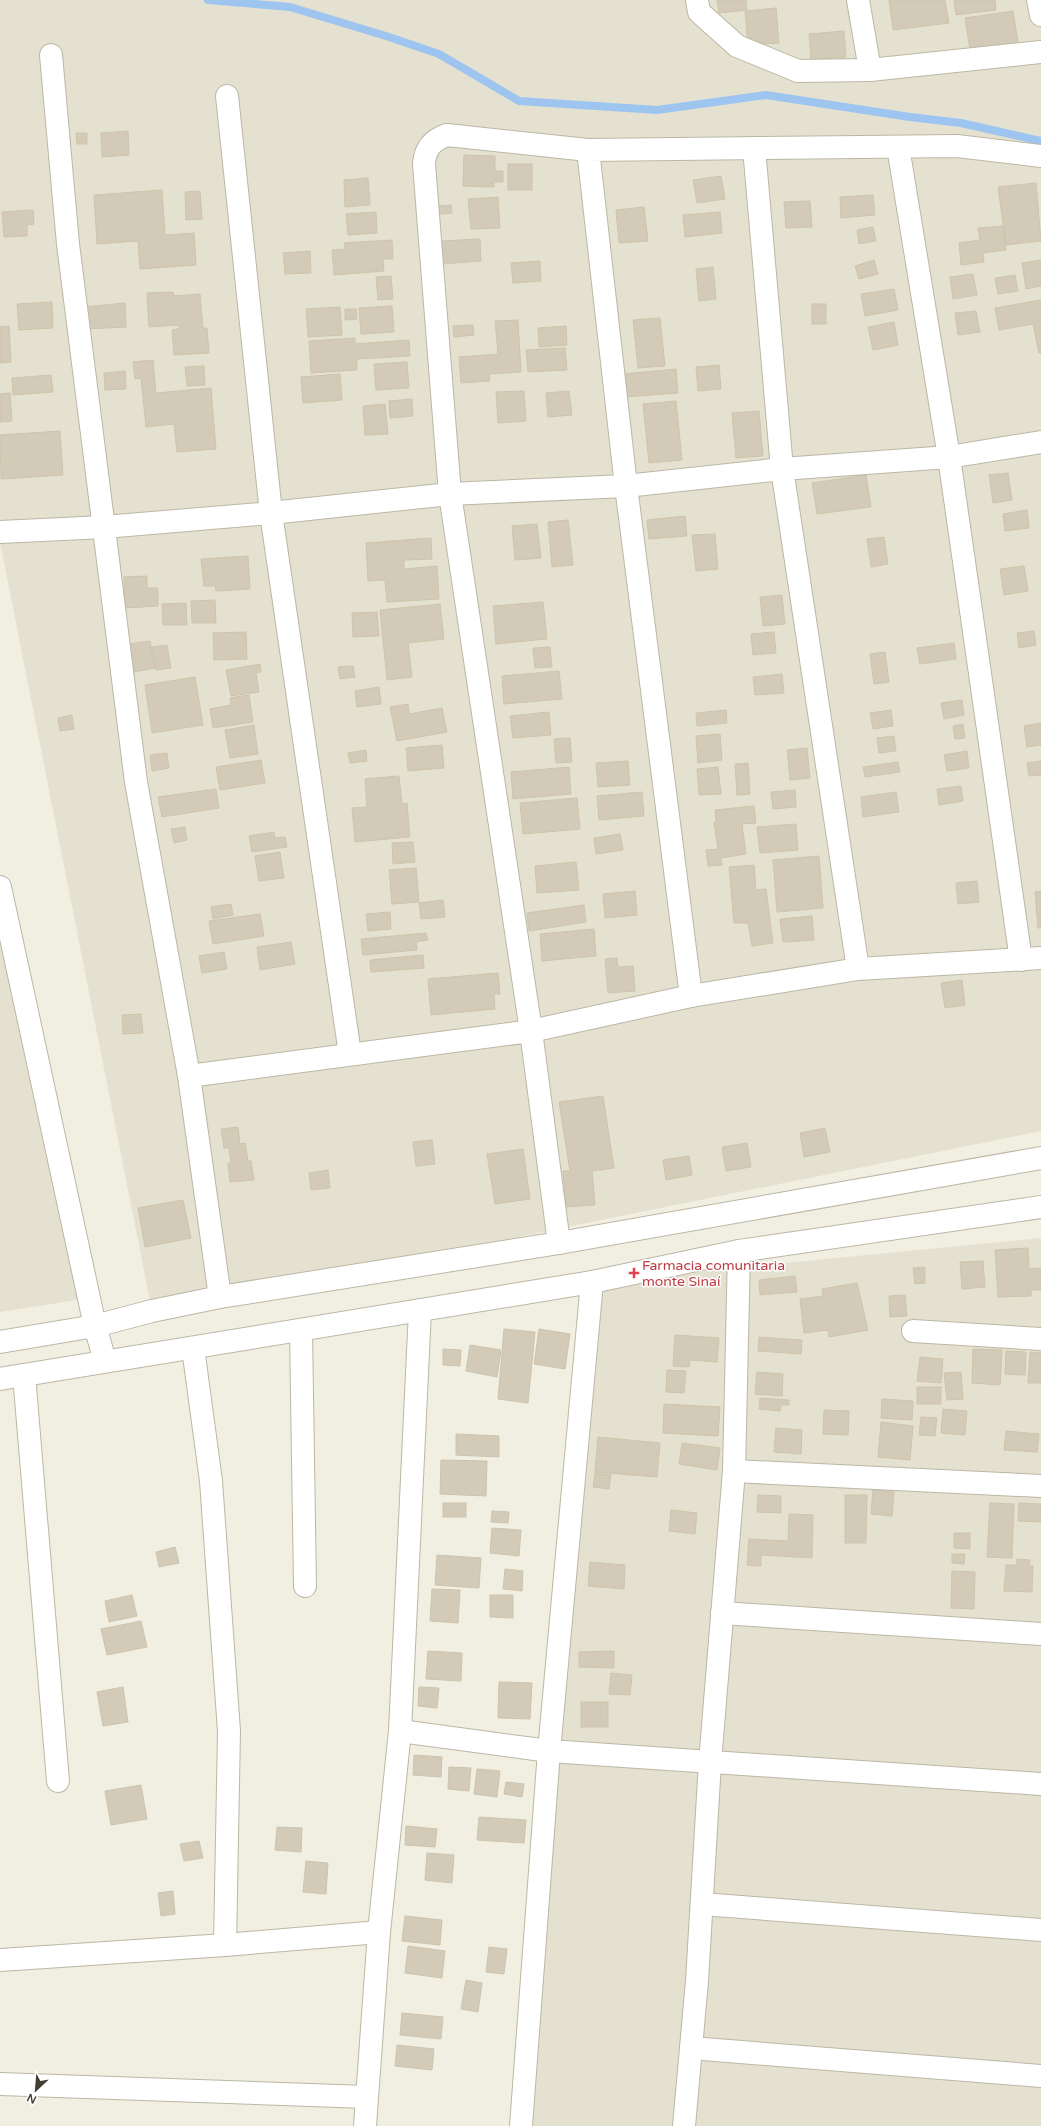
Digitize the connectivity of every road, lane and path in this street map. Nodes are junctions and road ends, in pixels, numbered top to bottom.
1 (697, 0) edge
2 (858, 0) edge
3 (1038, 0) edge
4 (1041, 15) edge
5 (1041, 52) edge
6 (51, 55) dead end
7 (870, 70) junction
8 (227, 96) dead end
9 (898, 147) junction
10 (754, 148) junction
11 (588, 150) junction
12 (1041, 156) edge
13 (1041, 442) edge
14 (949, 457) junction
15 (782, 469) junction
16 (626, 486) junction
17 (450, 494) junction
18 (271, 513) junction
19 (104, 527) junction
20 (0, 532) edge
21 (0, 887) edge
22 (1031, 959) edge
23 (858, 969) junction
24 (691, 996) junction
25 (531, 1031) junction
26 (350, 1054) junction
27 (189, 1076) junction
28 (1041, 1158) edge
29 (1041, 1207) edge
30 (558, 1243) junction
31 (739, 1251) junction
32 (592, 1282) junction
33 (220, 1297) junction
34 (420, 1310) junction
35 (95, 1326) junction
36 (301, 1330) junction
37 (913, 1331) dead end
38 (5, 1335) edge
39 (1041, 1338) edge
40 (193, 1348) junction
41 (105, 1361) junction
42 (24, 1375) junction
43 (0, 1379) edge
44 (734, 1471) junction
45 (1041, 1486) edge
46 (305, 1586) dead end
47 (722, 1613) junction
48 (1041, 1634) edge
49 (400, 1731) junction
50 (549, 1751) junction
51 (710, 1762) junction
52 (58, 1781) dead end
53 (1041, 1784) edge
54 (702, 1904) junction
55 (1041, 1930) edge
56 (379, 1932) junction
57 (225, 1945) junction
58 (0, 1960) edge
59 (691, 2048) junction
60 (1041, 2076) edge
61 (0, 2084) edge
62 (367, 2097) junction
63 (365, 2126) edge
64 (520, 2126) edge
65 (684, 2126) edge

1 - 7 street
2 - 7 street
3 - 4 street
5 - 7 street
6 - 19 street
8 - 18 street
9 - 10 street
9 - 12 street
9 - 14 street
10 - 11 street
10 - 15 street
11 - 16 street
11 - 17 street
13 - 14 street
14 - 15 street
14 - 22 street
15 - 16 street
15 - 23 street
16 - 17 street
16 - 24 street
17 - 18 street
17 - 25 street
18 - 19 street
18 - 26 street
19 - 20 street
19 - 27 street
21 - 35 street
22 - 23 street
23 - 24 street
24 - 25 street
25 - 26 street
25 - 30 street
26 - 27 street
27 - 33 street
28 - 30 street
29 - 31 street
30 - 33 street
31 - 32 street
31 - 44 street
32 - 34 street
32 - 50 street
33 - 35 street
34 - 36 street
34 - 49 street
35 - 38 street
35 - 41 street
36 - 40 street
36 - 46 street
37 - 39 street
40 - 41 street
40 - 57 street
41 - 42 street
42 - 43 street
42 - 52 street
44 - 45 street
44 - 47 street
47 - 48 street
47 - 51 street
49 - 50 street
49 - 56 street
50 - 51 street
50 - 64 street
51 - 53 street
51 - 54 street
54 - 55 street
54 - 59 street
56 - 57 street
56 - 62 street
57 - 58 street
59 - 60 street
59 - 65 street
61 - 62 street
62 - 63 street

